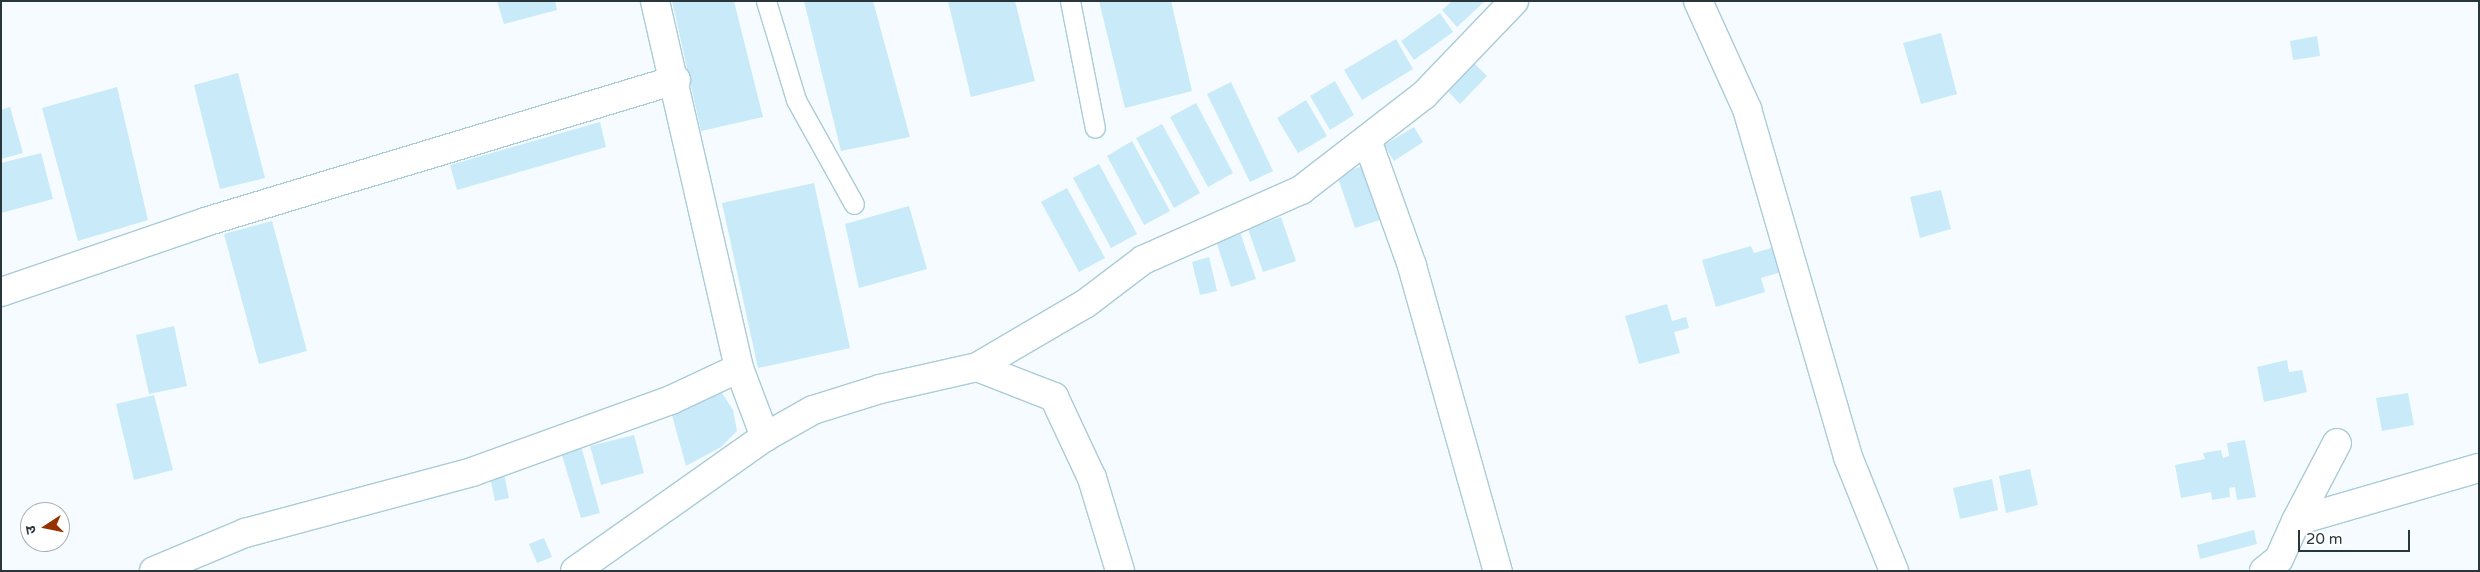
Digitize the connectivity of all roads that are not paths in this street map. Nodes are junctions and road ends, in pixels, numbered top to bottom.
1 (655, 1) edge
2 (766, 1) edge
3 (1070, 1) edge
4 (1514, 1) edge
5 (1698, 1) edge
6 (676, 80) junction
7 (1096, 128) dead end
8 (1367, 140) junction
9 (854, 204) dead end
10 (1, 292) edge
11 (977, 367) junction
12 (739, 368) junction
13 (764, 437) junction
14 (2337, 443) dead end
15 (2479, 468) edge
16 (2296, 522) junction
17 (154, 571) edge
18 (575, 571) edge
19 (1120, 571) edge
20 (1498, 571) edge
21 (1894, 571) edge
22 (2264, 571) edge

1 - 6 street
2 - 9 lane
3 - 7 lane
4 - 8 street
5 - 21 street
6 - 10 street
6 - 12 street
8 - 11 street
8 - 20 street
11 - 13 street
11 - 19 street
12 - 13 street
12 - 17 street
13 - 18 street
14 - 16 street
15 - 16 street
16 - 22 street

